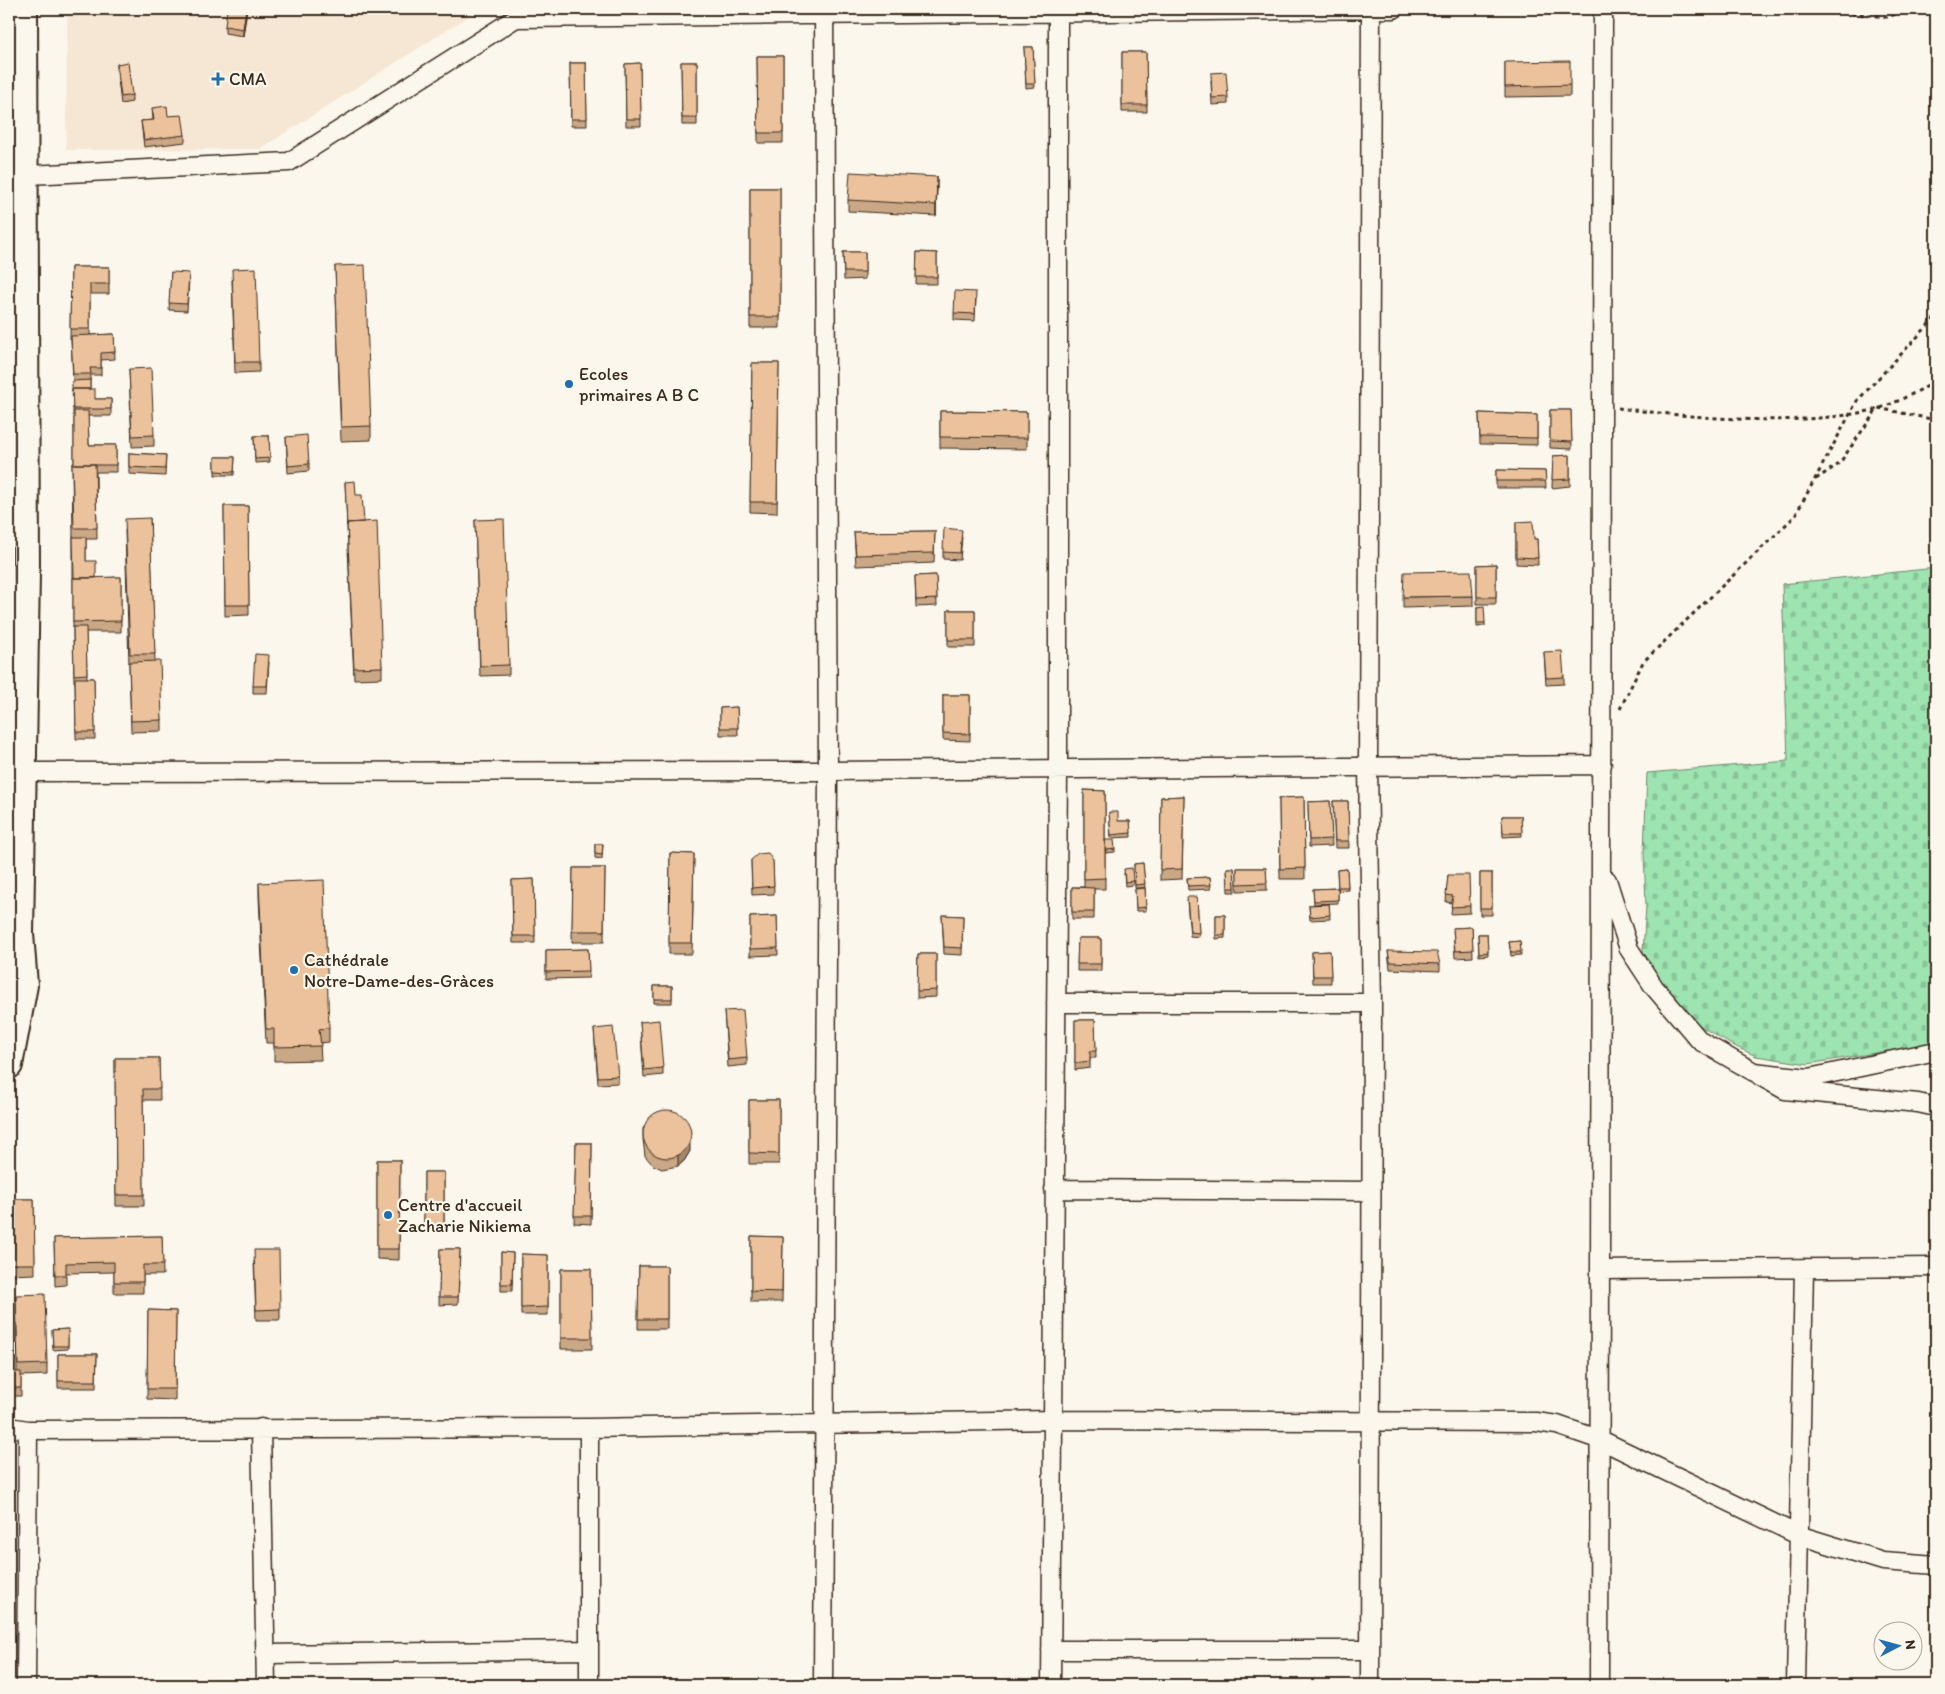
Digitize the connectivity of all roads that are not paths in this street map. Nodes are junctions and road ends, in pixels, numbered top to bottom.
1 (24, 9) edge
2 (1371, 9) edge
3 (1394, 9) edge
4 (1603, 9) edge
5 (1058, 10) edge
6 (824, 11) edge
7 (516, 13) edge
8 (17, 177) edge
9 (1602, 765) junction
10 (1368, 768) junction
11 (1058, 769) junction
12 (828, 771) junction
13 (17, 772) edge
14 (1602, 865) junction
15 (20, 934) junction
16 (9, 967) edge
17 (1056, 1003) junction
18 (1372, 1003) junction
19 (1936, 1051) edge
20 (9, 1065) edge
21 (1754, 1072) junction
22 (1936, 1107) edge
23 (1054, 1189) junction
24 (1371, 1191) junction
25 (1936, 1267) edge
26 (1804, 1268) junction
27 (1601, 1270) junction
28 (1052, 1420) junction
29 (1372, 1421) junction
30 (824, 1425) junction
31 (9, 1427) edge
32 (261, 1428) junction
33 (589, 1428) junction
34 (28, 1430) junction
35 (1601, 1440) junction
36 (1798, 1535) junction
37 (1936, 1565) edge
38 (589, 1650) junction
39 (1051, 1650) junction
40 (1369, 1650) junction
41 (267, 1654) junction
42 (26, 1685) edge
43 (266, 1685) edge
44 (589, 1685) edge
45 (823, 1685) edge
46 (1051, 1685) edge
47 (1370, 1685) edge
48 (1599, 1685) edge
49 (1796, 1685) edge

1 - 8 highway
2 - 3 street
2 - 5 street
2 - 10 street
4 - 9 street
5 - 6 street
5 - 11 street
6 - 7 street
6 - 12 street
7 - 8 street
8 - 13 highway
9 - 10 street
9 - 14 street
10 - 11 street
10 - 18 street
11 - 12 street
11 - 17 street
12 - 13 street
12 - 30 street
13 - 15 highway
14 - 21 street
14 - 27 street
15 - 16 highway
15 - 20 highway
17 - 18 street
17 - 23 street
18 - 24 street
19 - 21 street
21 - 22 street
23 - 24 street
23 - 28 street
24 - 29 street
25 - 26 street
26 - 27 street
26 - 36 street
27 - 35 street
28 - 29 street
28 - 30 street
28 - 39 street
29 - 35 street
29 - 40 street
30 - 33 street
30 - 45 street
31 - 34 street
32 - 33 street
32 - 34 street
32 - 41 street
33 - 38 street
34 - 42 street
35 - 36 street
35 - 48 street
36 - 37 street
36 - 49 street
38 - 41 street
38 - 44 street
39 - 40 street
39 - 46 street
40 - 47 street
41 - 43 street

